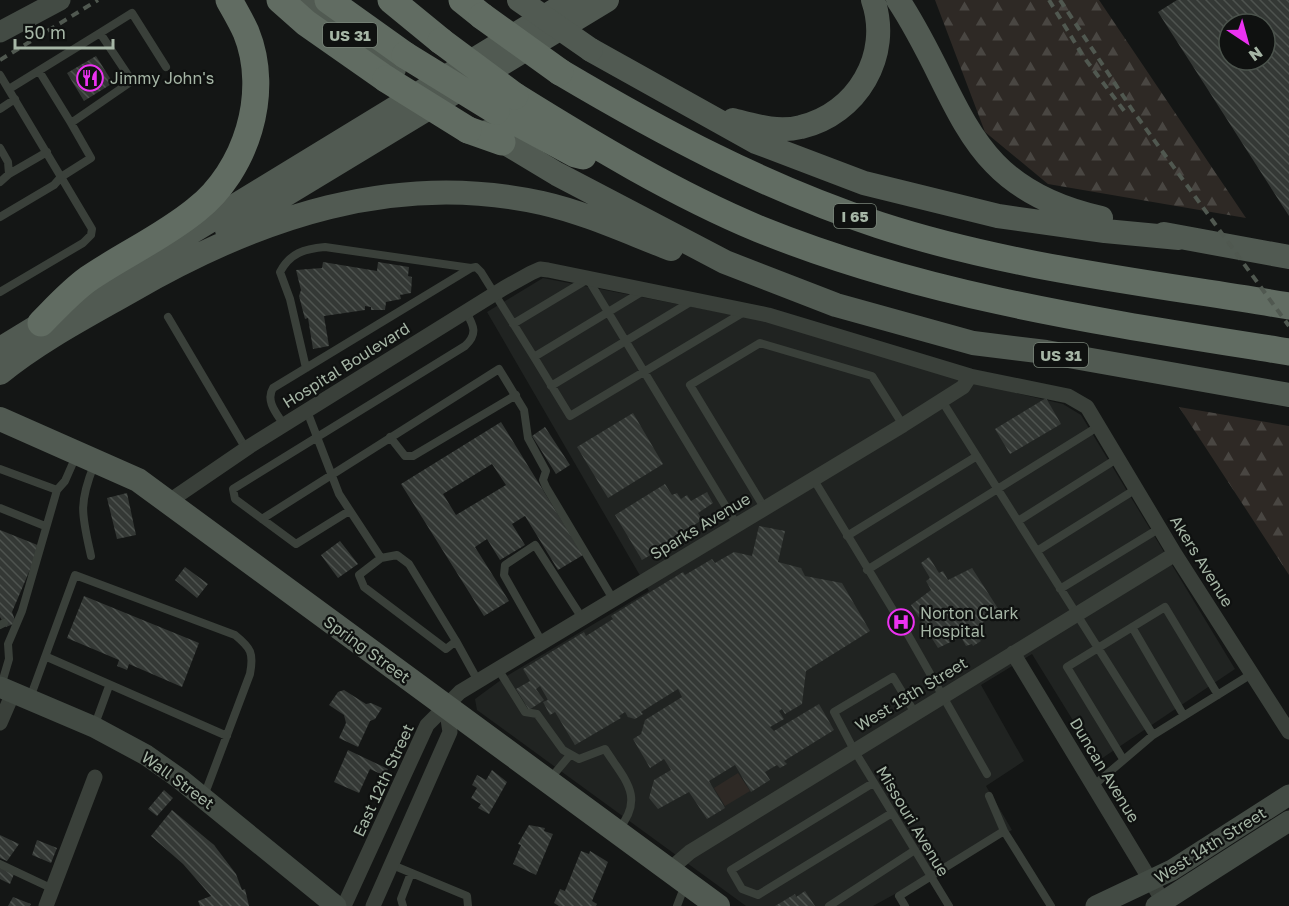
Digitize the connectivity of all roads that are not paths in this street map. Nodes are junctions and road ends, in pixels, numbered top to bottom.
1 (60, 0) edge
2 (229, 0) edge
3 (280, 0) edge
4 (306, 0) edge
5 (328, 0) edge
6 (391, 0) edge
7 (519, 0) edge
8 (572, 0) edge
9 (607, 0) edge
10 (873, 0) edge
11 (898, 0) edge
12 (472, 8) edge
13 (0, 32) edge
14 (100, 33) junction
15 (395, 67) junction
16 (166, 68) dead end
17 (39, 71) junction
18 (0, 75) edge
19 (9, 89) junction
20 (15, 99) junction
21 (685, 103) junction
22 (0, 109) edge
23 (489, 115) junction
24 (71, 123) junction
25 (502, 142) joint
26 (0, 148) edge
27 (47, 152) junction
28 (9, 174) junction
29 (61, 177) junction
30 (0, 182) edge
31 (0, 217) edge
32 (1179, 238) junction
33 (1289, 257) edge
34 (725, 262) junction
35 (471, 268) junction
36 (588, 279) junction
37 (147, 281) junction
38 (644, 290) junction
39 (0, 292) edge
40 (495, 294) junction
41 (694, 300) junction
42 (1289, 306) edge
43 (747, 311) junction
44 (466, 312) junction
45 (608, 312) junction
46 (168, 317) dead end
47 (41, 323) junction
48 (513, 324) junction
49 (626, 342) junction
50 (0, 349) edge
51 (1289, 352) edge
52 (534, 357) junction
53 (306, 368) junction
54 (644, 372) junction
55 (0, 373) edge
56 (970, 376) junction
57 (551, 386) junction
58 (516, 395) junction
59 (1289, 395) edge
60 (942, 401) junction
61 (307, 411) junction
62 (0, 419) edge
63 (284, 425) junction
64 (903, 425) junction
65 (1099, 426) junction
66 (318, 436) junction
67 (390, 437) junction
68 (246, 449) junction
69 (87, 456) junction
70 (977, 456) junction
71 (1118, 458) junction
72 (0, 469) edge
73 (331, 474) junction
74 (814, 480) junction
75 (998, 489) junction
76 (1136, 489) junction
77 (57, 490) junction
78 (168, 502) junction
79 (0, 508) edge
80 (765, 509) junction
81 (349, 511) junction
82 (262, 519) junction
83 (1018, 521) junction
84 (737, 525) junction
85 (45, 526) junction
86 (1160, 528) junction
87 (847, 536) junction
88 (1037, 551) junction
89 (1175, 554) junction
90 (91, 556) dead end
91 (381, 558) junction
92 (867, 570) junction
93 (1060, 589) junction
94 (613, 599) junction
95 (22, 612) junction
96 (1077, 615) junction
97 (14, 617) dead end
98 (582, 618) junction
99 (1132, 627) junction
100 (456, 641) junction
101 (542, 642) junction
102 (4, 643) edge
103 (1098, 647) junction
104 (1013, 653) junction
105 (46, 657) junction
106 (498, 669) junction
107 (1253, 674) junction
108 (478, 681) junction
109 (109, 686) junction
110 (11, 692) edge
111 (1218, 695) junction
112 (944, 696) junction
113 (446, 706) junction
114 (915, 713) junction
115 (1184, 716) junction
116 (0, 723) edge
117 (94, 727) junction
118 (1289, 732) edge
119 (1153, 735) junction
120 (227, 736) junction
121 (854, 750) junction
122 (570, 755) junction
123 (1123, 759) junction
124 (987, 774) dead end
125 (95, 777) dead end
126 (549, 781) junction
127 (873, 783) junction
128 (1094, 786) junction
129 (1289, 795) edge
130 (989, 796) dead end
131 (203, 798) junction
132 (892, 813) junction
133 (1289, 821) edge
134 (617, 831) junction
135 (1004, 831) junction
136 (915, 850) junction
137 (0, 864) edge
138 (390, 864) junction
139 (411, 873) junction
140 (930, 875) junction
141 (677, 877) junction
142 (1151, 881) junction
143 (53, 889) junction
144 (1162, 905) edge
145 (46, 906) edge
146 (336, 906) edge
147 (344, 906) edge
148 (373, 906) edge
149 (403, 906) edge
150 (468, 906) edge
151 (676, 906) edge
152 (718, 906) edge
153 (829, 906) edge
154 (905, 906) edge
155 (949, 906) edge
156 (1051, 906) edge
157 (1096, 906) edge

1 - 13 street
2 - 47 highway
3 - 15 highway
4 - 15 main road, US 31
5 - 15 highway
6 - 23 highway, bridge
7 - 21 main road, bridge
8 - 47 main road
9 - 37 main road
10 - 21 main road
11 - 32 main road
12 - 42 highway, I 65, bridge
14 - 16 lane
14 - 17 lane
14 - 24 lane
15 - 23 highway, bridge
17 - 19 lane
17 - 24 lane
18 - 19 lane
19 - 20 lane
20 - 22 lane
20 - 27 lane
21 - 32 main road
23 - 25 highway
23 - 51 highway
24 - 29 lane
25 - 34 main road, US 31
26 - 28 lane
27 - 28 lane
27 - 29 lane
28 - 30 lane
29 - 31 lane
29 - 39 lane
32 - 33 main road
34 - 37 main road
34 - 59 main road, US 31
35 - 40 lane
35 - 53 lane
35 - 53 lane
36 - 38 street
36 - 40 street, Hospital Boulevard
36 - 45 lane
36 - 48 lane
37 - 55 main road
38 - 41 street
38 - 45 lane
40 - 44 street, Hospital Boulevard
40 - 48 lane
41 - 43 street
41 - 49 lane
43 - 54 lane
43 - 56 street
44 - 61 street, Hospital Boulevard
44 - 66 lane
45 - 49 lane
45 - 52 lane
46 - 68 lane
47 - 50 main road
48 - 52 lane
49 - 54 lane
49 - 57 lane
52 - 57 lane
53 - 63 lane
54 - 57 lane
54 - 84 lane
56 - 60 street, Sparks Avenue
56 - 65 street, Akers Avenue
58 - 67 lane
58 - 67 lane
58 - 94 lane
60 - 64 street, Sparks Avenue
60 - 70 lane
61 - 63 street, Hospital Boulevard
61 - 66 lane
62 - 69 main road, Spring Street
63 - 68 street, Hospital Boulevard
64 - 74 street, Sparks Avenue
64 - 80 lane
65 - 71 street, Akers Avenue
65 - 75 lane
66 - 73 lane
66 - 82 lane
67 - 73 lane
68 - 78 street, Hospital Boulevard
69 - 77 lane
69 - 78 main road, Spring Street
69 - 90 lane
70 - 75 lane
70 - 87 lane
71 - 76 street, Akers Avenue
71 - 83 lane
72 - 77 lane
73 - 81 lane
73 - 82 lane
74 - 80 street, Sparks Avenue
74 - 87 lane
75 - 83 lane
75 - 92 lane
76 - 86 street, Akers Avenue
76 - 88 lane
77 - 85 lane
78 - 113 main road, Spring Street
79 - 85 lane
80 - 84 street, Sparks Avenue
81 - 82 lane
81 - 91 lane
83 - 88 lane
84 - 94 street, Sparks Avenue
85 - 95 lane
86 - 89 street, Akers Avenue
86 - 93 lane
87 - 92 lane
88 - 93 lane
89 - 96 street, West 13th Street
89 - 107 street, Akers Avenue
91 - 100 lane
91 - 100 lane
92 - 112 lane
93 - 96 lane
94 - 98 street, Sparks Avenue
95 - 97 lane
95 - 102 lane
96 - 103 lane
96 - 104 street, West 13th Street
98 - 101 street, Sparks Avenue
98 - 101 lane
99 - 103 lane
99 - 111 lane
99 - 115 lane
100 - 108 lane
101 - 106 street, Sparks Avenue
102 - 110 lane
103 - 119 lane
103 - 123 lane
104 - 112 street, West 13th Street
104 - 128 street, Duncan Avenue
105 - 109 lane
105 - 110 lane
105 - 120 lane
106 - 108 street, Sparks Avenue
106 - 122 lane
107 - 111 lane
107 - 118 street, Akers Avenue
108 - 113 street, Sparks Avenue
109 - 117 lane
109 - 120 lane
110 - 116 street
110 - 117 street, Wall Street
111 - 115 lane
112 - 114 street, West 13th Street
112 - 124 lane
113 - 126 main road, Spring Street
113 - 138 street
113 - 147 street, East 12th Street
114 - 121 street, West 13th Street
114 - 121 lane, Missouri Avenue
115 - 119 lane
117 - 131 street, Wall Street
119 - 123 lane
120 - 131 lane
121 - 127 lane, Missouri Avenue
121 - 141 street, West 13th Street
122 - 126 lane
122 - 134 lane
123 - 128 lane
125 - 143 street
126 - 134 main road, Spring Street
127 - 132 lane, Missouri Avenue
127 - 132 lane
128 - 142 street, Duncan Avenue
129 - 142 street, West 14th Street
130 - 135 lane
131 - 146 street, Wall Street
132 - 136 lane, Missouri Avenue
133 - 144 street, West 14th Street
134 - 141 main road, Spring Street
135 - 140 lane
135 - 156 lane
136 - 140 lane, Missouri Avenue
136 - 153 lane
137 - 143 lane
138 - 139 lane
138 - 148 street
139 - 149 lane
139 - 150 lane
140 - 154 lane
140 - 155 lane, Missouri Avenue
141 - 151 lane
141 - 152 main road, Spring Street
142 - 144 street, Duncan Avenue
142 - 157 street, West 14th Street
143 - 145 street

